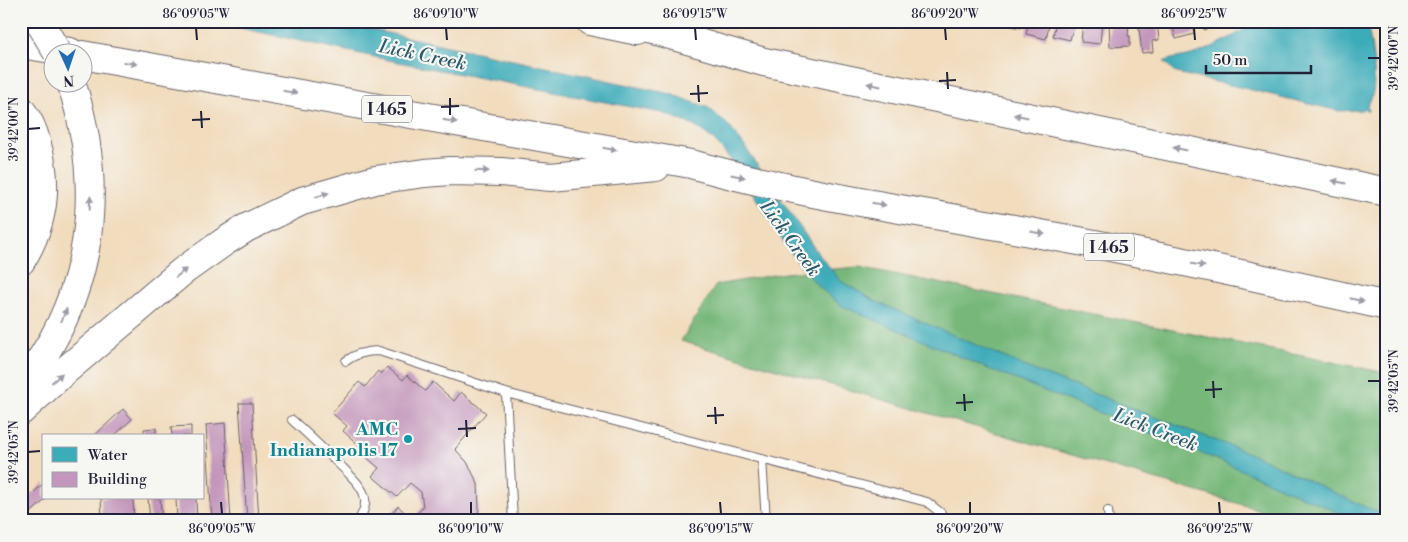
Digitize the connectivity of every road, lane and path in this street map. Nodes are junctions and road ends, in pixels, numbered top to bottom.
1 (39, 21) edge
2 (590, 21) edge
3 (622, 21) edge
4 (51, 42) edge
5 (21, 44) edge
6 (701, 44) junction
7 (42, 47) edge
8 (92, 57) edge
9 (74, 92) edge
10 (21, 110) edge
11 (691, 164) junction
12 (1387, 192) edge
13 (21, 261) edge
14 (1387, 306) edge
15 (346, 361) dead end
16 (21, 387) edge
17 (506, 393) junction
18 (21, 411) edge
19 (292, 420) dead end
20 (762, 459) junction
21 (1108, 511) dead end
22 (358, 521) edge
23 (513, 521) edge
24 (766, 521) edge
25 (944, 521) edge
26 (1109, 521) edge

1 - 4 highway, bridge
2 - 6 highway
3 - 6 highway
5 - 7 highway
12 -> 6 highway
8 -> 11 highway, I 465
16 -> 9 highway
10 - 13 highway
11 -> 14 highway, I 465
18 -> 11 highway
15 - 17 lane
17 - 20 lane
17 - 23 lane
19 - 22 lane
20 - 24 lane
20 - 25 lane
21 - 26 lane

